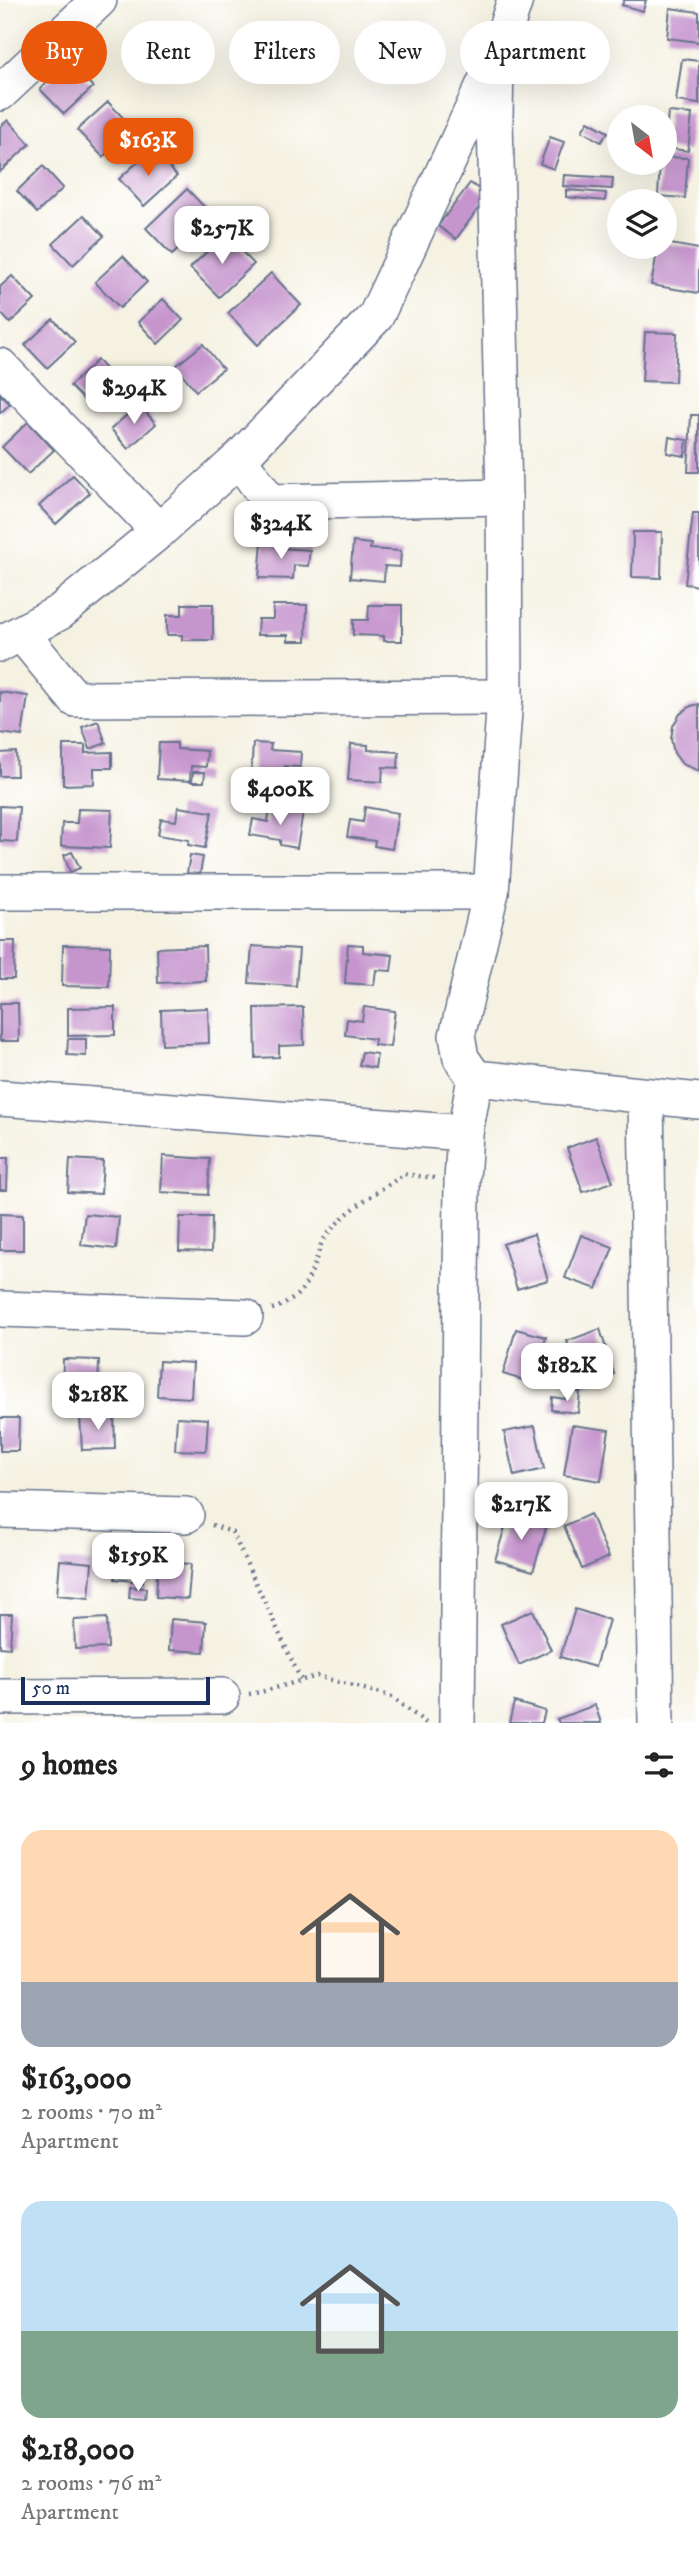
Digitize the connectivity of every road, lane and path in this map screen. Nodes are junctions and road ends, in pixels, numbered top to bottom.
1 (99, 0) edge
2 (515, 0) edge
3 (508, 21) edge
4 (484, 84) edge
5 (496, 84) edge
6 (0, 93) edge
7 (0, 366) edge
8 (239, 459) junction
9 (504, 497) junction
10 (159, 531) junction
11 (11, 638) edge
12 (505, 697) junction
13 (0, 892) edge
14 (491, 892) junction
15 (475, 1078) junction
16 (646, 1097) junction
17 (0, 1098) edge
18 (699, 1101) edge
19 (465, 1133) junction
20 (463, 1181) junction
21 (0, 1309) edge
22 (245, 1317) joint
23 (0, 1510) edge
24 (186, 1515) joint
25 (300, 1681) junction
26 (222, 1696) joint
27 (0, 1697) edge
28 (426, 1723) edge
29 (457, 1723) edge
30 (656, 1723) edge

1 - 6 street
2 - 3 street
4 - 8 street
5 - 9 street
7 - 10 street
8 - 9 street
8 - 10 street
9 - 12 street
10 - 11 street
11 - 12 street
12 - 14 street
13 - 14 street
14 - 15 street
15 - 16 street
15 - 19 street
16 - 18 street
16 - 30 street
17 - 19 street
19 - 20 street
20 - 22 path
20 - 29 street
21 - 22 street
23 - 24 street
24 - 25 path
25 - 26 path
25 - 28 path
26 - 27 street

